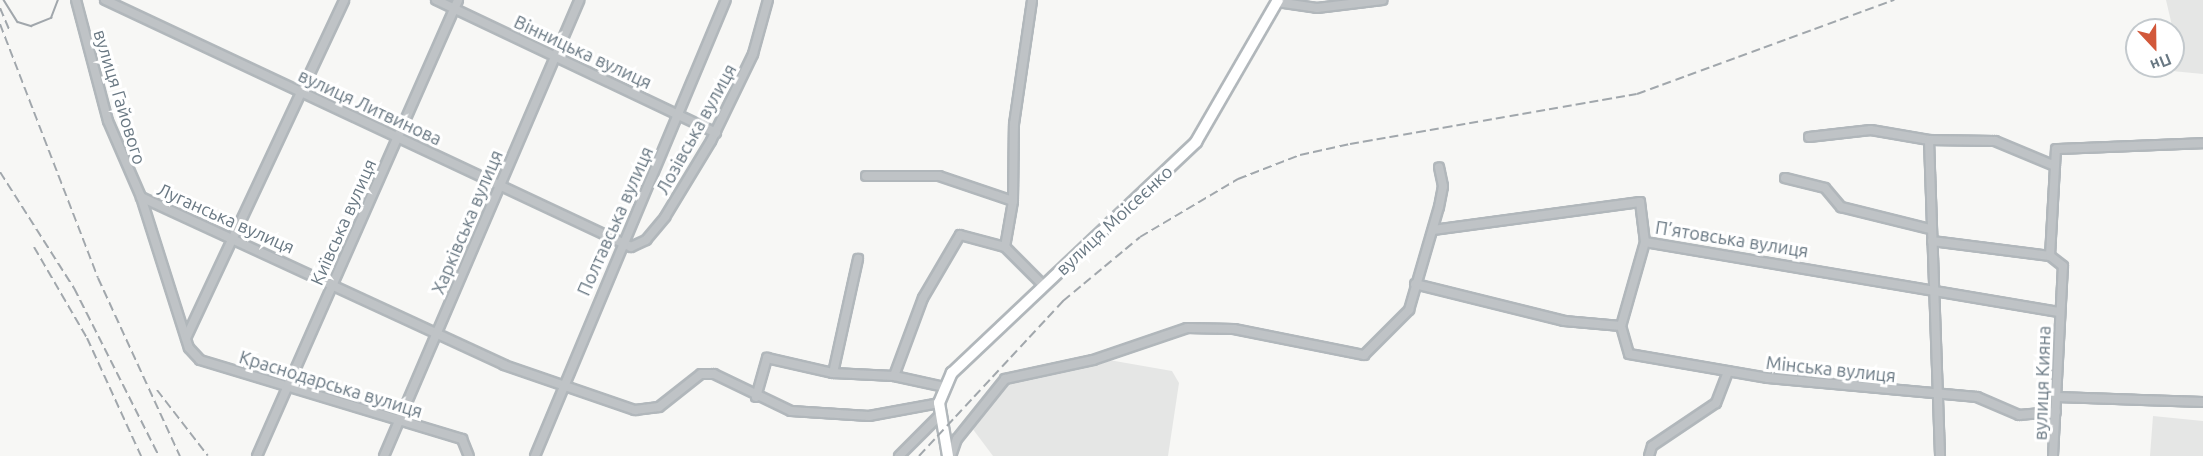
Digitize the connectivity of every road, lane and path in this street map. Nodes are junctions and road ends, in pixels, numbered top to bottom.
1 (105, 0) edge
2 (344, 0) edge
3 (436, 0) edge
4 (458, 0) edge
5 (579, 0) edge
6 (726, 0) edge
7 (768, 0) edge
8 (1032, 0) edge
9 (1383, 0) edge
10 (1277, 1) edge
11 (77, 2) edge
12 (454, 9) junction
13 (556, 54) junction
14 (298, 89) junction
15 (679, 114) junction
16 (716, 133) junction
17 (398, 137) junction
18 (1809, 137) dead end
19 (1929, 140) junction
20 (2203, 143) edge
21 (2055, 166) junction
22 (1439, 167) dead end
23 (866, 176) dead end
24 (1785, 178) dead end
25 (499, 184) junction
26 (141, 197) junction
27 (1013, 201) junction
28 (1930, 229) junction
29 (1433, 230) junction
30 (230, 236) junction
31 (1932, 241) junction
32 (1645, 242) junction
33 (620, 244) junction
34 (1005, 248) junction
35 (2050, 256) junction
36 (858, 259) dead end
37 (333, 281) junction
38 (1415, 284) junction
39 (1043, 285) junction
40 (1931, 288) junction
41 (2060, 312) junction
42 (1621, 326) junction
43 (436, 330) junction
44 (186, 338) junction
45 (1728, 371) junction
46 (833, 373) junction
47 (894, 376) junction
48 (290, 386) junction
49 (944, 387) junction
50 (560, 388) junction
51 (756, 397) junction
52 (2057, 397) junction
53 (1941, 398) junction
54 (2203, 402) edge
55 (939, 403) junction
56 (2056, 412) junction
57 (400, 419) junction
58 (938, 420) junction
59 (257, 456) edge
60 (384, 456) edge
61 (469, 456) edge
62 (535, 456) edge
63 (899, 456) edge
64 (950, 456) edge
65 (1648, 456) edge
66 (1940, 456) edge
67 (2053, 456) edge

1 - 14 street, вулиця Литвинова
2 - 14 street
3 - 12 street, Вінницька вулиця
4 - 12 street, Київська вулиця
5 - 13 street, Харківська вулиця
6 - 15 street, Полтавська вулиця
7 - 16 street, Лозівська вулиця
8 - 27 street
9 - 10 street
10 - 39 street, вулиця Моісеєнко
11 - 26 street, вулиця Гайового
12 - 13 street, Вінницька вулиця
12 - 17 street, Київська вулиця
13 - 15 street, Вінницька вулиця
13 - 25 street, Харківська вулиця
14 - 17 street, вулиця Литвинова
14 - 30 street
15 - 16 street, Вінницька вулиця
15 - 33 street, Полтавська вулиця
16 - 33 street, Лозівська вулиця
17 - 25 street, вулиця Литвинова
17 - 37 street, Київська вулиця
18 - 19 street
19 - 21 street
19 - 28 street
20 - 21 street
21 - 35 street
22 - 29 street
23 - 27 street
24 - 28 street
25 - 33 street, вулиця Литвинова
25 - 43 street, Харківська вулиця
26 - 30 street, Луганська вулиця
26 - 44 street, вулиця Гайового
27 - 34 street
28 - 31 street
29 - 32 street, П’ятовська вулиця
29 - 38 street
30 - 37 street, Луганська вулиця
30 - 44 street
31 - 35 street
31 - 40 street
32 - 40 street, П’ятовська вулиця
32 - 42 street
33 - 50 street, Полтавська вулиця
34 - 39 street
34 - 47 street
35 - 41 street, вулиця Кияна
36 - 46 street
37 - 43 street, Луганська вулиця
37 - 48 street, Київська вулиця
38 - 42 street
38 - 64 street
39 - 49 street, вулиця Моісеєнко
40 - 41 street, П’ятовська вулиця
40 - 53 street
41 - 52 street, вулиця Кияна
42 - 45 street, Мінська вулиця
43 - 50 street, Луганська вулиця
43 - 57 street, Харківська вулиця
44 - 48 street, Краснодарська вулиця
45 - 53 street, Мінська вулиця
45 - 65 street
46 - 47 street
46 - 51 street
47 - 49 street
48 - 57 street, Краснодарська вулиця
48 - 59 street, Київська вулиця
49 - 55 street, вулиця Моісеєнко
50 - 51 street, Луганська вулиця
50 - 62 street, Полтавська вулиця
51 - 55 street
52 - 54 street
52 - 56 street, вулиця Кияна
53 - 56 street, Мінська вулиця
53 - 66 street
55 - 58 street, вулиця Моісеєнко
56 - 67 street, вулиця Кияна
57 - 60 street, Харківська вулиця
57 - 61 street, Краснодарська вулиця
58 - 63 street
58 - 64 street

